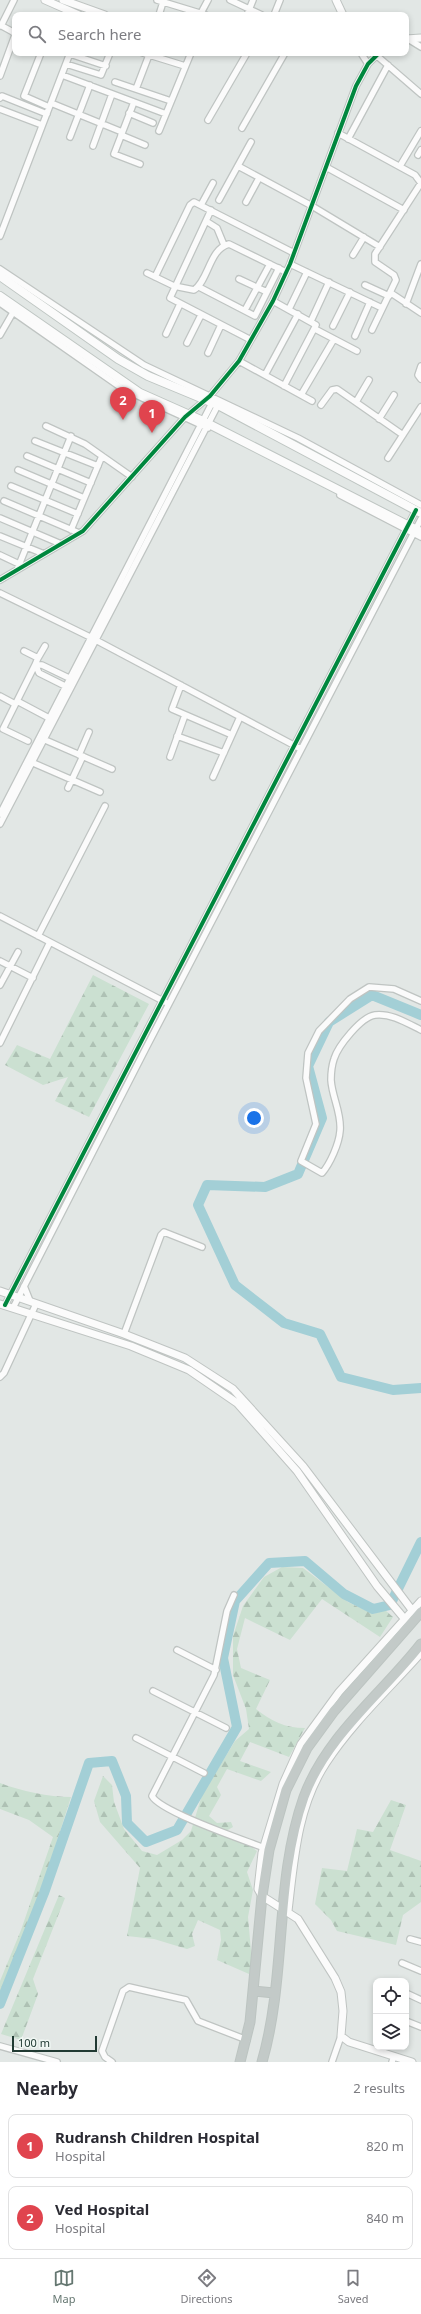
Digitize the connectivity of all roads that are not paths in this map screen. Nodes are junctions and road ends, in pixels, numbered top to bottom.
1 (14, 0) edge
2 (45, 0) edge
3 (64, 0) edge
4 (181, 0) edge
5 (208, 0) edge
6 (230, 0) edge
7 (253, 0) edge
8 (280, 0) edge
9 (336, 0) edge
10 (160, 1) edge
11 (178, 6) junction
12 (72, 12) edge
13 (86, 12) edge
14 (159, 12) edge
15 (198, 12) edge
16 (205, 12) edge
17 (248, 12) edge
18 (275, 12) edge
19 (342, 12) edge
20 (1, 26) edge
21 (12, 34) edge
22 (421, 38) edge
23 (409, 39) edge
24 (12, 40) edge
25 (409, 40) edge
26 (421, 47) edge
27 (40, 56) edge
28 (69, 56) edge
29 (76, 56) edge
30 (109, 56) edge
31 (145, 56) edge
32 (152, 56) edge
33 (190, 56) edge
34 (245, 56) edge
35 (283, 56) edge
36 (363, 56) edge
37 (376, 56) edge
38 (380, 56) edge
39 (2, 62) edge
40 (66, 64) junction
41 (368, 64) junction
42 (388, 65) junction
43 (106, 66) junction
44 (185, 66) junction
45 (62, 75) junction
46 (0, 76) edge
47 (115, 82) dead end
48 (90, 85) junction
49 (136, 89) junction
50 (112, 94) junction
51 (421, 94) edge
52 (0, 98) edge
53 (171, 101) junction
54 (134, 102) junction
55 (50, 105) junction
56 (0, 109) edge
57 (130, 113) junction
58 (47, 114) junction
59 (78, 114) junction
60 (166, 114) junction
61 (208, 120) dead end
62 (100, 123) junction
63 (153, 123) dead end
64 (42, 125) junction
65 (242, 128) dead end
66 (159, 131) dead end
67 (421, 131) edge
68 (338, 133) junction
69 (121, 134) junction
70 (70, 137) dead end
71 (348, 138) junction
72 (251, 142) dead end
73 (145, 145) dead end
74 (93, 146) dead end
75 (140, 164) dead end
76 (238, 166) junction
77 (400, 166) junction
78 (326, 167) junction
79 (259, 178) junction
80 (213, 183) dead end
81 (219, 200) dead end
82 (246, 202) dead end
83 (201, 205) junction
84 (312, 206) junction
85 (211, 210) junction
86 (404, 210) junction
87 (206, 221) junction
88 (0, 236) edge
89 (364, 237) junction
90 (224, 245) junction
91 (380, 247) junction
92 (294, 253) junction
93 (354, 255) dead end
94 (270, 264) junction
95 (290, 264) junction
96 (421, 264) edge
97 (279, 268) junction
98 (0, 270) edge
99 (286, 272) junction
100 (307, 272) junction
101 (146, 273) dead end
102 (0, 276) edge
103 (155, 277) junction
104 (239, 279) dead end
105 (329, 282) junction
106 (365, 285) dead end
107 (174, 286) junction
108 (199, 287) junction
109 (257, 288) junction
110 (267, 292) junction
111 (350, 292) junction
112 (390, 295) junction
113 (0, 296) edge
114 (273, 301) junction
115 (370, 302) junction
116 (0, 303) edge
117 (180, 304) junction
118 (406, 304) junction
119 (382, 308) junction
120 (289, 309) junction
121 (14, 310) junction
122 (245, 310) junction
123 (421, 313) edge
124 (298, 314) junction
125 (200, 315) junction
126 (311, 321) junction
127 (221, 326) junction
128 (334, 326) dead end
129 (315, 328) junction
130 (372, 330) dead end
131 (166, 334) dead end
132 (0, 335) edge
133 (354, 336) dead end
134 (334, 339) junction
135 (251, 340) junction
136 (187, 343) dead end
137 (357, 351) dead end
138 (208, 353) dead end
139 (239, 361) junction
140 (421, 366) edge
141 (264, 375) junction
142 (421, 379) edge
143 (369, 380) dead end
144 (284, 386) junction
145 (301, 395) junction
146 (394, 395) dead end
147 (211, 401) junction
148 (312, 401) dead end
149 (356, 402) junction
150 (321, 404) dead end
151 (421, 407) edge
152 (187, 416) junction
153 (379, 419) junction
154 (205, 424) junction
155 (46, 426) dead end
156 (403, 435) junction
157 (71, 436) junction
158 (35, 441) dead end
159 (64, 453) junction
160 (27, 456) dead end
161 (102, 456) junction
162 (388, 458) dead end
163 (98, 466) junction
164 (58, 468) junction
165 (18, 470) dead end
166 (132, 477) junction
167 (91, 483) junction
168 (52, 484) junction
169 (11, 486) dead end
170 (84, 498) junction
171 (45, 499) junction
172 (4, 501) dead end
173 (419, 509) edge
174 (78, 514) junction
175 (39, 516) junction
176 (0, 518) edge
177 (421, 519) edge
178 (71, 530) junction
179 (414, 531) edge
180 (32, 532) junction
181 (79, 534) junction
182 (0, 536) edge
183 (61, 544) junction
184 (26, 547) junction
185 (44, 554) junction
186 (0, 555) edge
187 (20, 564) junction
188 (17, 570) junction
189 (3, 576) edge
190 (0, 580) edge
191 (0, 593) edge
192 (92, 638) junction
193 (45, 646) dead end
194 (24, 651) dead end
195 (38, 658) junction
196 (35, 666) junction
197 (69, 678) junction
198 (181, 685) junction
199 (65, 686) junction
200 (0, 696) edge
201 (16, 703) junction
202 (185, 715) junction
203 (240, 717) junction
204 (49, 718) junction
205 (2, 728) edge
206 (89, 732) dead end
207 (232, 735) junction
208 (177, 736) junction
209 (43, 739) junction
210 (28, 741) dead end
211 (294, 745) junction
212 (301, 749) junction
213 (224, 753) junction
214 (81, 755) junction
215 (170, 757) dead end
216 (32, 762) junction
217 (112, 769) dead end
218 (213, 777) dead end
219 (72, 780) junction
220 (68, 788) dead end
221 (100, 792) dead end
222 (105, 806) dead end
223 (0, 814) edge
224 (0, 824) edge
225 (0, 916) edge
226 (38, 936) junction
227 (50, 942) junction
228 (18, 952) dead end
229 (0, 961) edge
230 (10, 966) junction
231 (33, 978) junction
232 (0, 985) edge
233 (162, 1001) junction
234 (421, 1001) edge
235 (168, 1004) junction
236 (421, 1030) edge
237 (0, 1043) edge
238 (202, 1248) dead end
239 (24, 1286) junction
240 (0, 1291) edge
241 (10, 1294) junction
242 (19, 1297) junction
243 (33, 1302) junction
244 (2, 1304) edge
245 (13, 1308) junction
246 (31, 1314) junction
247 (124, 1334) junction
248 (194, 1363) junction
249 (189, 1370) junction
250 (0, 1377) edge
251 (234, 1595) dead end
252 (421, 1601) edge
253 (415, 1612) edge
254 (408, 1623) junction
255 (177, 1650) dead end
256 (420, 1650) edge
257 (216, 1670) junction
258 (153, 1691) dead end
259 (195, 1712) junction
260 (226, 1728) dead end
261 (136, 1738) dead end
262 (172, 1756) junction
263 (204, 1773) dead end
264 (266, 1849) junction
265 (262, 1896) junction
266 (285, 1910) junction
267 (410, 1938) dead end
268 (421, 1942) edge
269 (402, 1963) dead end
270 (421, 1971) edge
271 (253, 1991) junction
272 (274, 1993) junction
273 (409, 1994) edge
274 (421, 2000) edge
275 (409, 2021) edge
276 (421, 2027) edge
277 (341, 2036) junction
278 (247, 2040) junction
279 (0, 2046) edge
280 (393, 2059) edge
281 (57, 2062) edge
282 (112, 2062) edge
283 (240, 2062) edge
284 (262, 2062) edge
285 (332, 2062) edge
286 (412, 2062) edge

1 - 20 street
2 - 12 street
3 - 13 street
4 - 11 street
5 - 16 street
6 - 17 street
7 - 17 street
8 - 18 street
9 - 19 street
10 - 11 street
10 - 14 street
11 - 15 street
20 - 21 street
22 - 23 street
24 - 39 street
25 - 26 street
27 - 55 street
28 - 40 street
29 - 43 street
30 - 43 street
31 - 49 street
32 - 44 street
33 - 44 street
34 - 61 street
35 - 65 street
36 - 41 street
37 - 41 street
38 - 42 street
39 - 46 street
40 - 43 street
40 - 45 street
41 - 68 street
42 - 51 street
42 - 71 street
44 - 53 street
45 - 48 street
45 - 55 street
47 - 49 street
48 - 50 street
48 - 59 street
49 - 53 street
50 - 54 street
50 - 62 street
52 - 58 street
53 - 60 street
54 - 57 street
54 - 60 street
55 - 58 street
55 - 59 street
56 - 64 street
57 - 63 street
57 - 69 street
58 - 64 street
59 - 62 street
59 - 70 street
60 - 66 street
62 - 69 street
62 - 74 street
64 - 88 street
67 - 77 street
68 - 71 street
68 - 78 street
69 - 73 street
69 - 75 street
71 - 77 street
72 - 76 street
76 - 79 street
76 - 81 street
77 - 86 street
78 - 84 street
78 - 86 street
79 - 82 street
79 - 84 street
80 - 83 street
83 - 85 street
83 - 103 street
84 - 89 street
84 - 92 street
85 - 87 street
85 - 92 street
86 - 91 street
87 - 90 street
87 - 107 street
89 - 91 street
89 - 93 street
90 - 94 street
90 - 108 street
91 - 112 street
92 - 95 street
94 - 97 street
94 - 109 street
95 - 99 street
95 - 100 street
96 - 118 street
97 - 99 street
97 - 110 street
98 - 147 street
99 - 114 street
100 - 105 street
100 - 120 street
101 - 103 street
102 - 147 main road
103 - 107 street
104 - 109 street
105 - 111 street
105 - 126 street
106 - 112 street
107 - 108 street
107 - 117 street
108 - 122 street
109 - 110 street
109 - 122 street
110 - 122 street
111 - 115 street
111 - 128 street
112 - 118 street
112 - 119 street
113 - 121 main road
114 - 120 street
114 - 135 street
115 - 119 street
115 - 133 street
116 - 121 street
117 - 125 street
117 - 131 street
118 - 123 street
119 - 130 street
120 - 124 street
121 - 132 street
121 - 152 main road
124 - 126 street
124 - 141 street
125 - 127 street
125 - 136 street
126 - 129 street
127 - 135 street
127 - 138 street
129 - 134 street
129 - 144 street
134 - 137 street
134 - 145 street
135 - 139 street
139 - 141 street
139 - 147 street
140 - 142 street
141 - 144 street
143 - 149 street
144 - 145 street
145 - 148 street
146 - 153 street
147 - 152 street
147 - 154 street
147 - 173 main road
147 - 173 street
149 - 150 street
149 - 153 street
151 - 156 street
152 - 154 main road
152 - 166 street
153 - 156 street
154 - 179 main road
154 - 192 street
155 - 157 street
156 - 162 street
157 - 159 street
157 - 161 street
158 - 159 street
159 - 163 street
159 - 164 street
160 - 164 street
161 - 163 street
161 - 166 street
163 - 167 street
164 - 167 street
164 - 168 street
165 - 168 street
166 - 181 street
167 - 170 street
168 - 170 street
168 - 171 street
169 - 171 street
170 - 174 street
171 - 174 street
171 - 175 street
172 - 175 street
173 - 179 street
174 - 178 street
175 - 178 street
175 - 180 street
176 - 180 street
177 - 179 street
178 - 181 street
179 - 211 street
179 - 212 street
180 - 183 street
180 - 184 street
181 - 183 street
182 - 184 street
183 - 185 street
184 - 185 street
184 - 187 street
185 - 188 street
186 - 187 street
187 - 188 street
188 - 189 street
189 - 190 street
191 - 192 street
192 - 197 street
192 - 198 street
192 - 209 street
193 - 195 street
194 - 195 street
195 - 196 street
196 - 197 street
196 - 199 street
196 - 201 street
197 - 199 street
198 - 202 street
198 - 203 street
199 - 204 street
200 - 201 street
201 - 204 street
201 - 205 street
202 - 207 street
202 - 208 street
203 - 207 street
203 - 211 street
204 - 223 street
205 - 210 street
206 - 214 street
207 - 213 street
208 - 213 street
208 - 215 street
209 - 214 street
209 - 216 street
211 - 212 street
211 - 233 street
212 - 235 street
213 - 218 street
214 - 217 street
214 - 219 street
216 - 219 street
216 - 224 street
219 - 220 street
219 - 221 street
222 - 226 street
225 - 226 street
226 - 227 street
227 - 231 street
227 - 233 street
228 - 230 street
229 - 230 street
230 - 231 street
230 - 232 street
231 - 237 street
233 - 235 street
233 - 241 street
234 - 236 street
235 - 239 street
238 - 247 street
239 - 242 street
239 - 243 street
240 - 241 street
241 - 242 street
241 - 244 street
242 - 243 street
242 - 245 street
243 - 246 street
243 - 247 street
244 - 245 street
245 - 246 street
246 - 249 street
246 - 250 street
247 - 248 street
248 - 249 street
248 - 253 street
249 - 254 street
251 - 257 street
252 - 253 street
253 - 254 highway
254 - 264 highway
255 - 257 street
256 - 266 highway
257 - 259 street
258 - 259 street
259 - 260 street
259 - 262 street
261 - 262 street
262 - 263 street
262 - 264 street
264 - 265 highway
265 - 266 street
265 - 271 highway
266 - 272 highway
266 - 277 street
267 - 268 street
269 - 270 street
271 - 272 highway
271 - 278 highway
272 - 284 highway
273 - 274 street
275 - 276 street
277 - 280 street
277 - 285 street
278 - 282 street
278 - 283 highway
279 - 281 street
280 - 286 street

